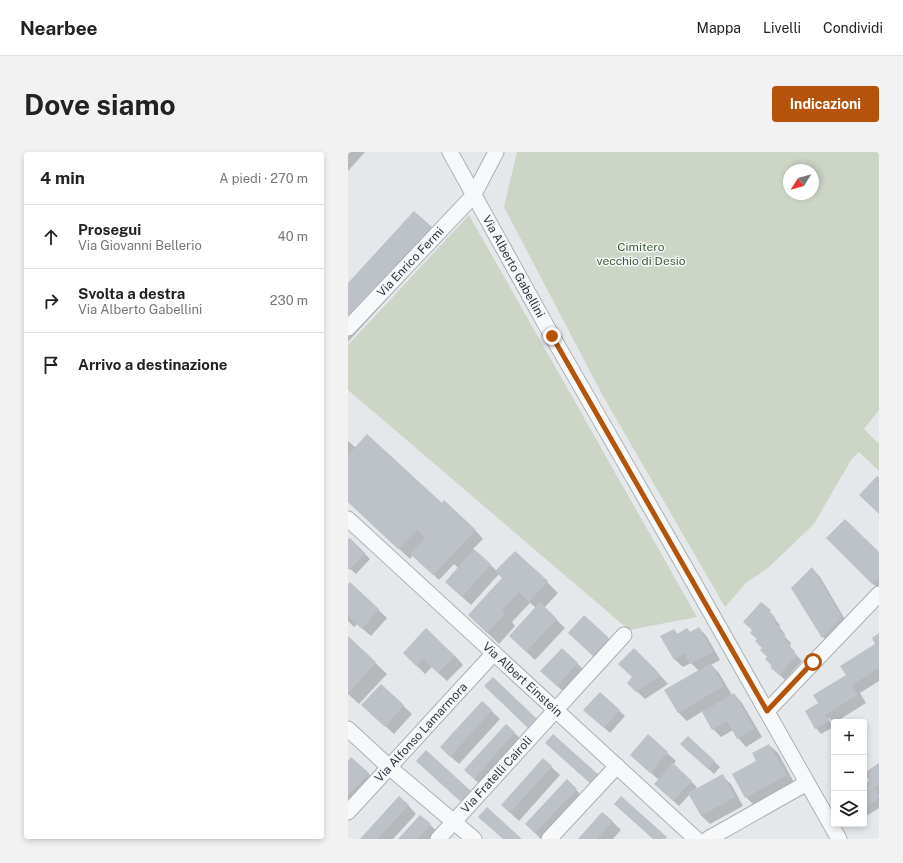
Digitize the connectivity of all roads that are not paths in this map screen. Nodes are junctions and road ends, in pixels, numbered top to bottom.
1 (450, 152) edge
2 (496, 152) edge
3 (473, 196) junction
4 (348, 328) edge
5 (348, 519) edge
6 (879, 594) edge
7 (624, 636) dead end
8 (494, 653) junction
9 (556, 710) junction
10 (767, 711) junction
11 (348, 729) edge
12 (617, 766) junction
13 (389, 767) junction
14 (807, 783) junction
15 (348, 812) edge
16 (453, 822) junction
17 (438, 839) edge
18 (474, 839) edge
19 (549, 839) edge
20 (696, 839) edge
21 (708, 839) edge
22 (839, 839) edge

1 - 3 street, Via Alberto Gabellini
2 - 3 street, Via Enrico Fermi
3 - 4 street, Via Enrico Fermi
3 - 10 street, Via Alberto Gabellini
5 - 8 street, Via Albert Einstein
6 - 10 street
7 - 9 street, Via Fratelli Cairoli
8 - 9 street, Via Albert Einstein
8 - 13 street, Via Alfonso Lamarmora
9 - 12 street, Via Albert Einstein
9 - 16 street, Via Fratelli Cairoli
10 - 14 street, Via Alberto Gabellini
11 - 13 street
12 - 19 street
12 - 20 street, Via Albert Einstein
13 - 15 street, Via Alfonso Lamarmora
13 - 16 street
14 - 21 street
14 - 22 street, Via Alberto Gabellini
16 - 17 street, Via Fratelli Cairoli
16 - 18 street

